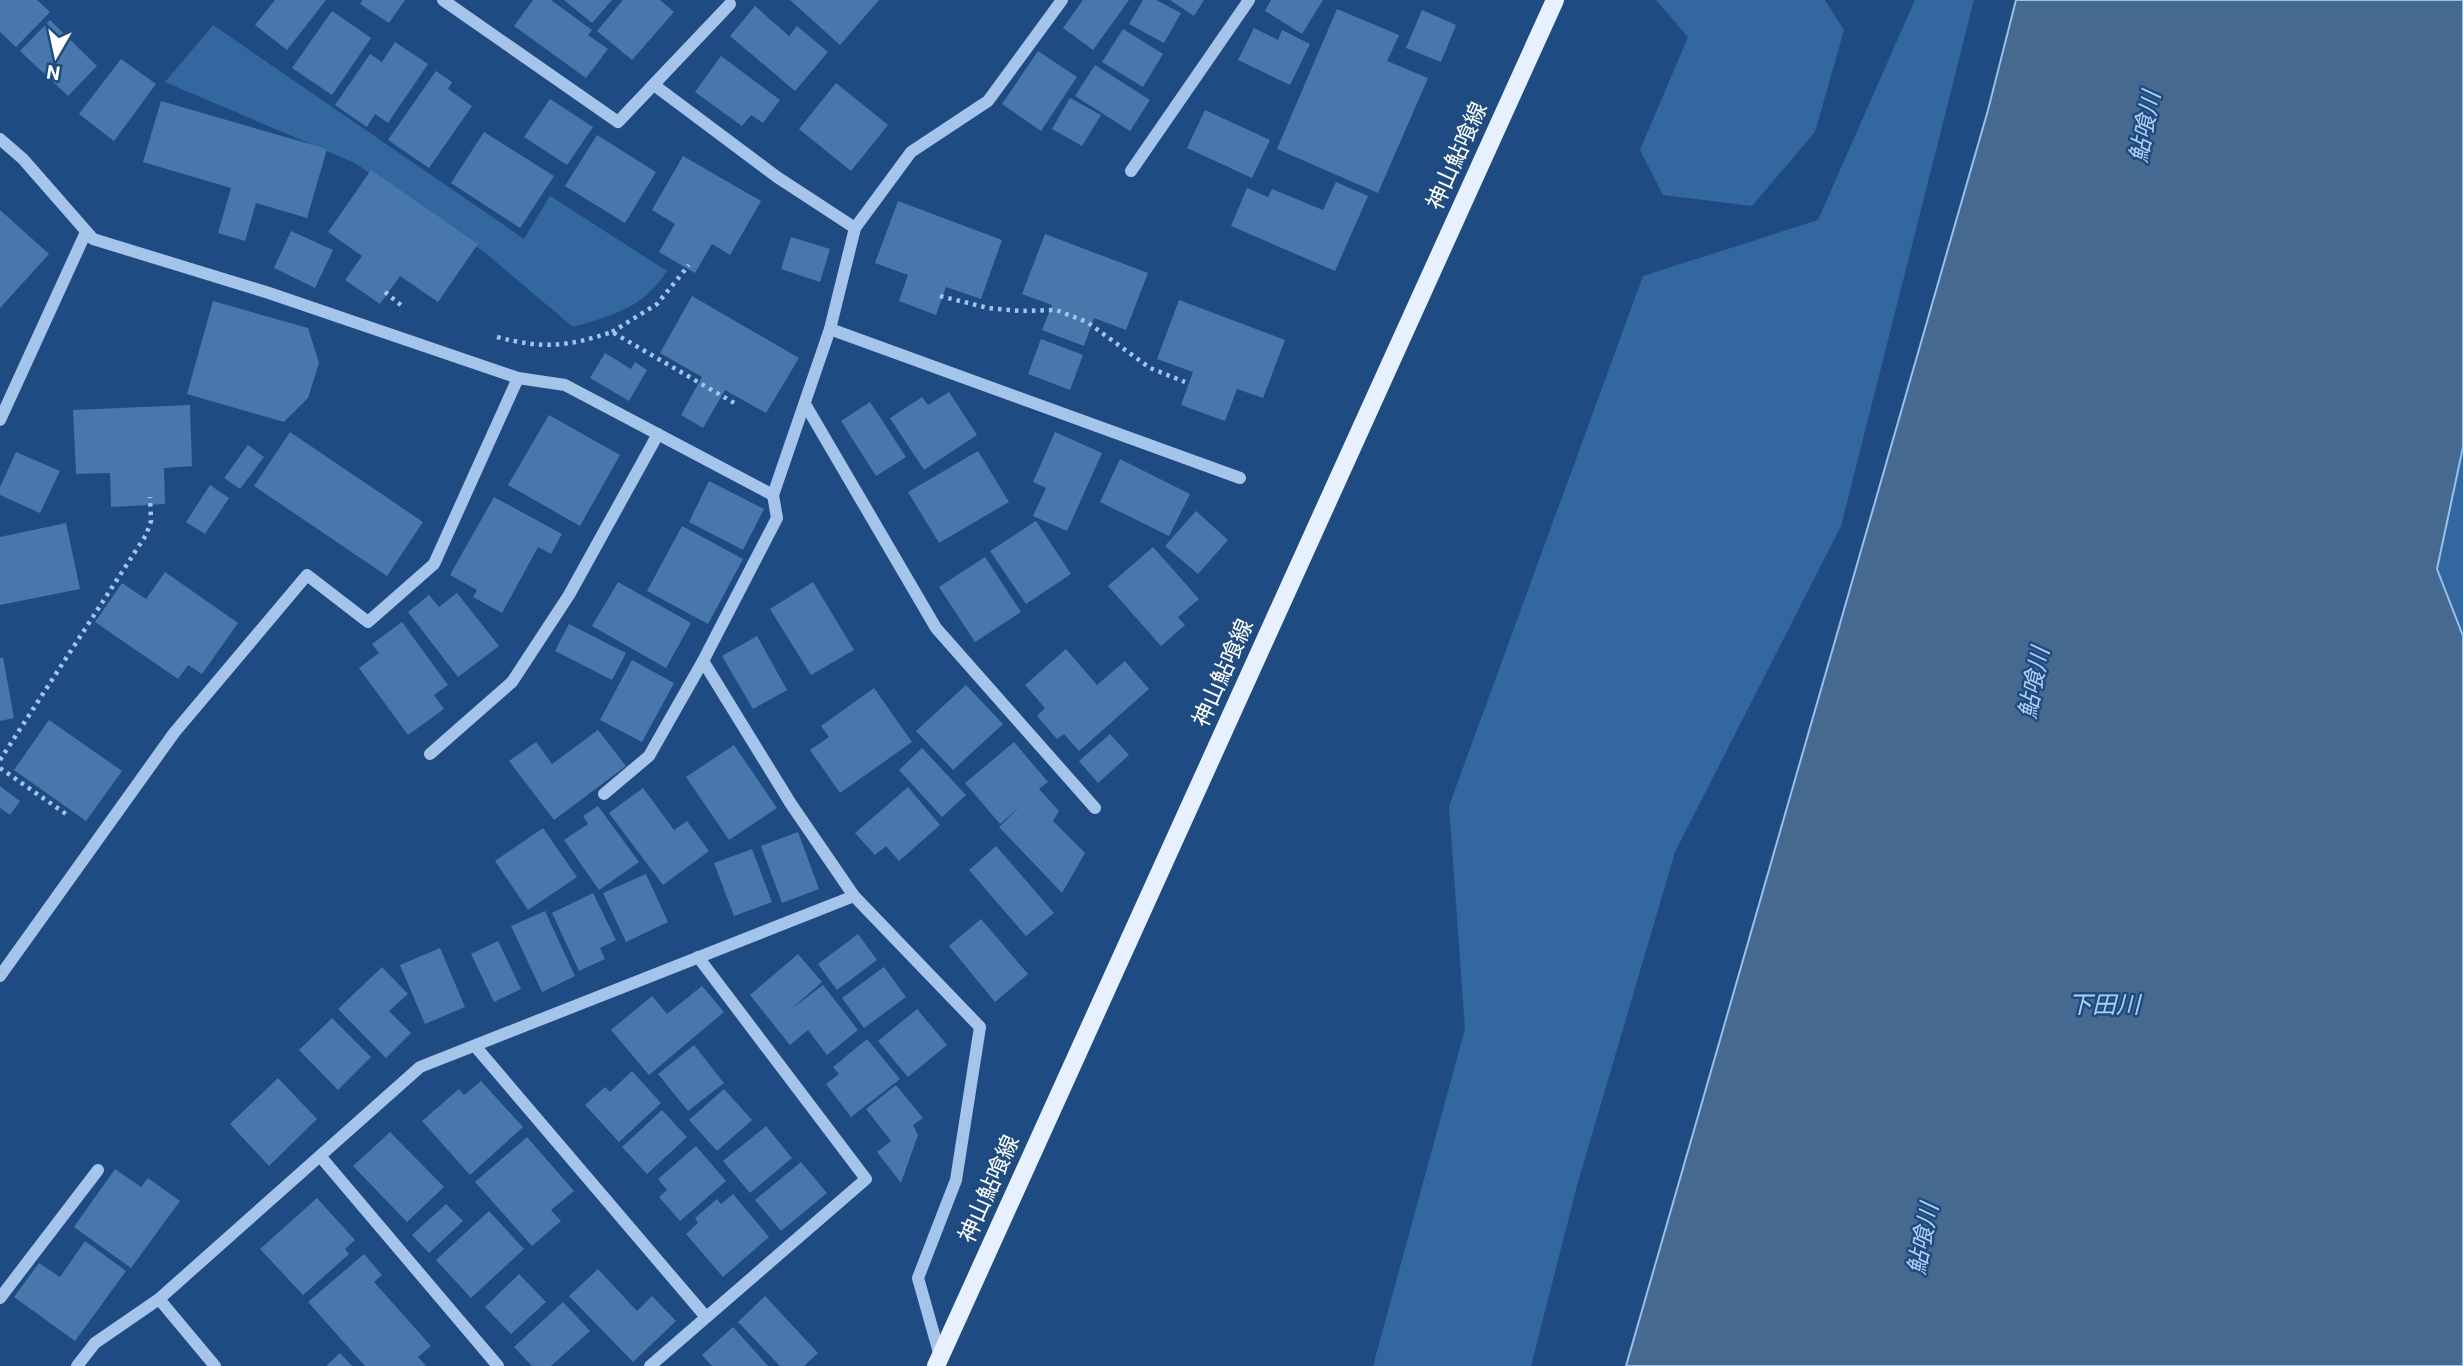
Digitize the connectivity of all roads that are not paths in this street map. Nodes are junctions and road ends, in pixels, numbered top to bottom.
1 (443, 0) edge
2 (1062, 0) edge
3 (1249, 0) edge
4 (1555, 0) edge
5 (730, 1) edge
6 (654, 85) junction
7 (0, 139) edge
8 (1131, 171) dead end
9 (855, 228) junction
10 (86, 232) junction
11 (831, 328) junction
12 (518, 378) junction
13 (805, 404) junction
14 (0, 420) edge
15 (658, 434) junction
16 (1240, 478) dead end
17 (773, 495) junction
18 (704, 661) junction
19 (430, 754) dead end
20 (604, 794) dead end
21 (1095, 808) dead end
22 (853, 896) junction
23 (698, 957) junction
24 (0, 976) edge
25 (475, 1046) junction
26 (320, 1156) junction
27 (98, 1170) dead end
28 (0, 1298) edge
29 (159, 1299) junction
30 (706, 1317) junction
31 (938, 1361) edge
32 (77, 1366) edge
33 (215, 1366) edge
34 (498, 1366) edge
35 (650, 1366) edge

1 - 6 street
2 - 9 street
3 - 8 street
4 - 31 main road, 神山鮎喰線
5 - 6 street
6 - 9 street
7 - 10 street
9 - 11 street
10 - 12 street
10 - 14 street
11 - 13 street
11 - 16 street
12 - 15 street
12 - 24 street
13 - 17 street
13 - 21 street
15 - 17 street
15 - 19 street
17 - 18 street
18 - 20 street
18 - 22 street
22 - 23 street
22 - 31 street
23 - 25 street
23 - 30 street
25 - 26 street
25 - 30 street
26 - 29 street
26 - 34 street
27 - 28 street
29 - 32 street
29 - 33 street
30 - 35 street

